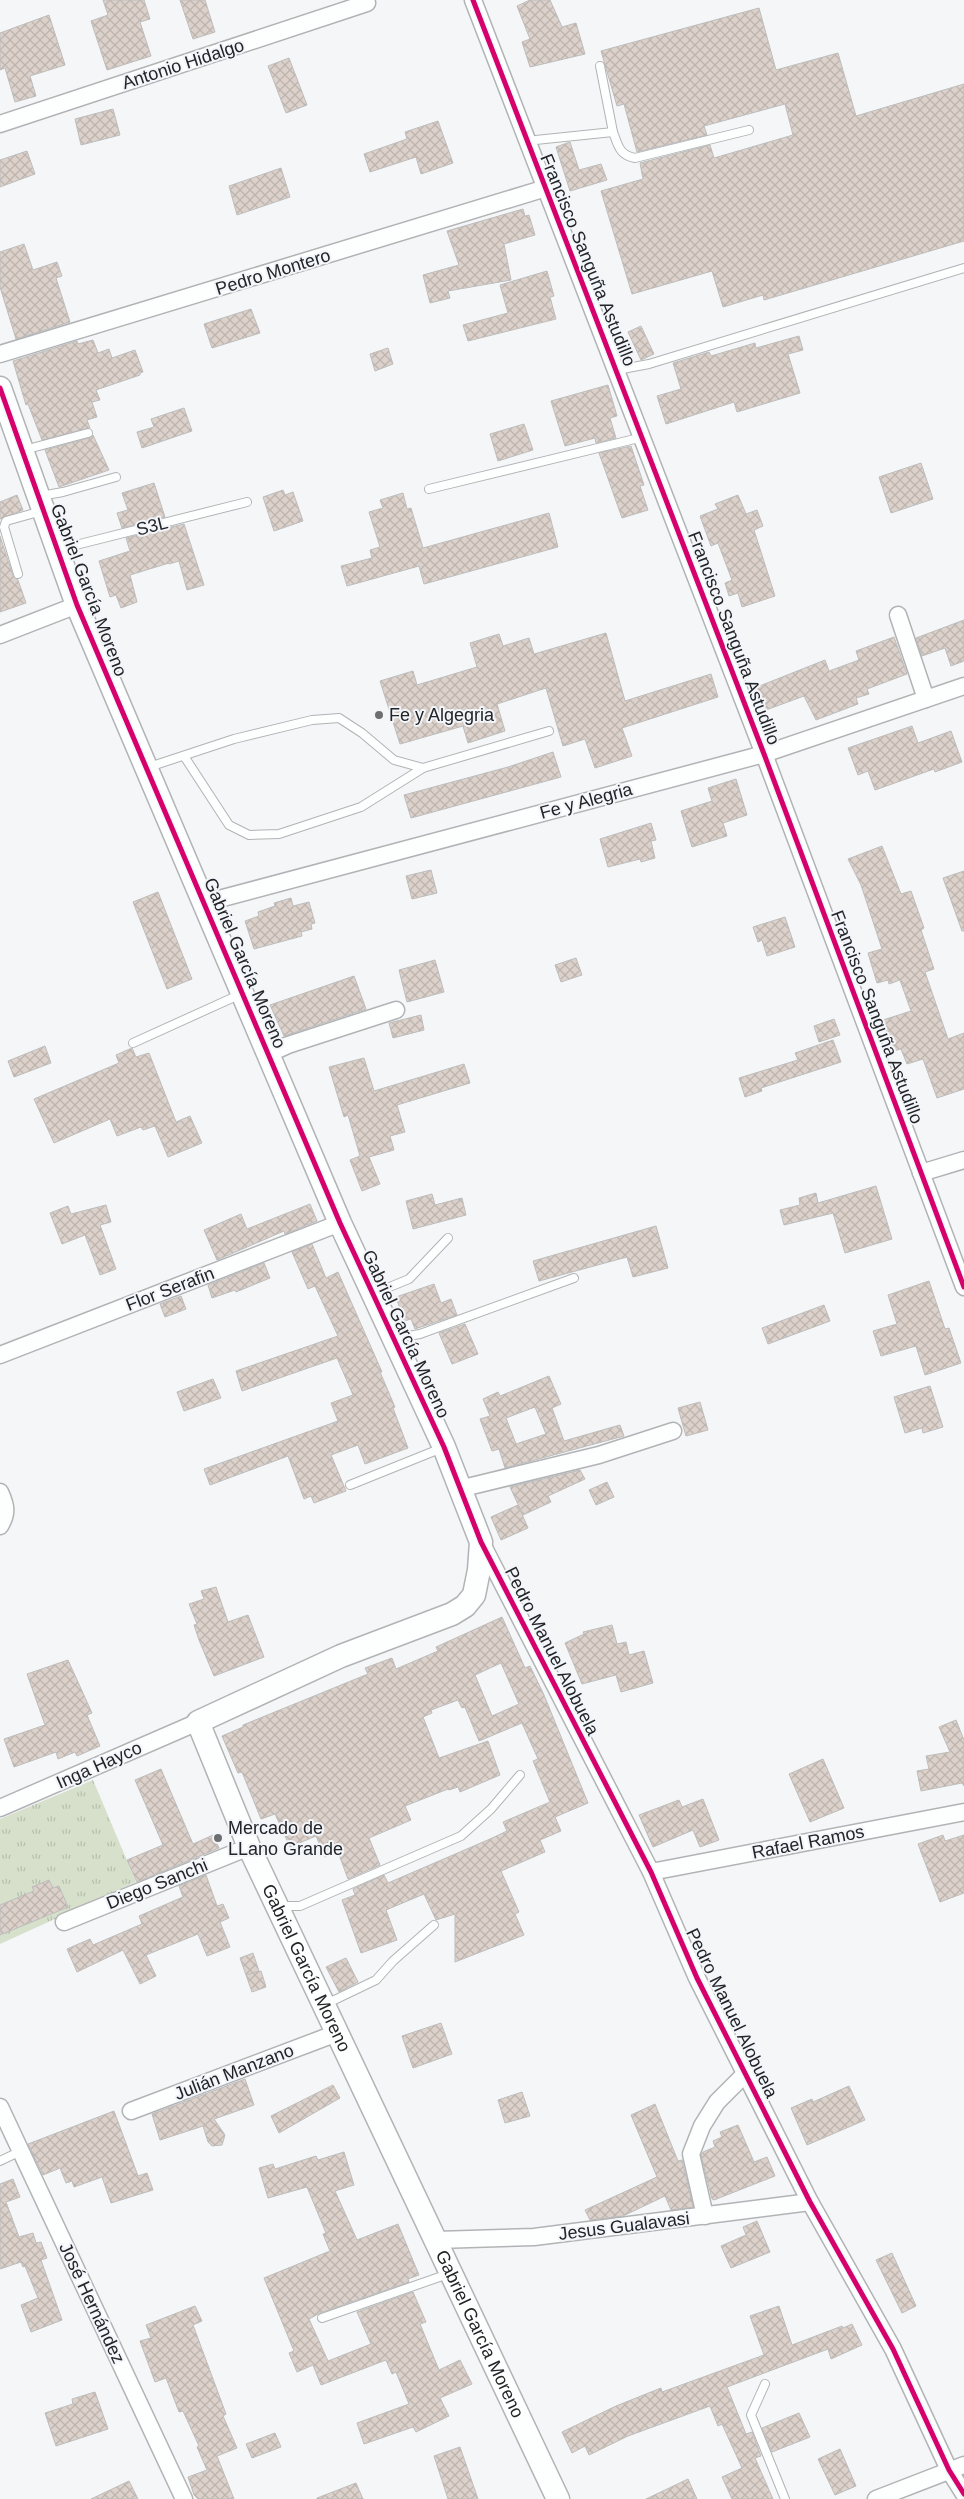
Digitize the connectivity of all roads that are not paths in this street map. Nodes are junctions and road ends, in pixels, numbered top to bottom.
1 (473, 0) edge
2 (367, 3) dead end
3 (600, 66) dead end
4 (0, 124) edge
5 (749, 130) dead end
6 (613, 132) junction
7 (526, 141) junction
8 (546, 188) junction
9 (964, 268) edge
10 (0, 354) edge
11 (617, 370) junction
12 (0, 388) edge
13 (88, 433) dead end
14 (643, 437) junction
15 (22, 451) junction
16 (116, 477) dead end
17 (429, 489) dead end
18 (247, 502) dead end
19 (41, 503) junction
20 (58, 550) junction
21 (18, 574) dead end
22 (77, 605) junction
23 (898, 615) dead end
24 (0, 636) edge
25 (964, 686) edge
26 (926, 699) junction
27 (549, 731) dead end
28 (764, 754) junction
29 (184, 756) junction
30 (147, 768) junction
31 (423, 768) junction
32 (204, 903) junction
33 (243, 994) junction
34 (396, 1010) dead end
35 (134, 1043) dead end
36 (268, 1054) junction
37 (964, 1160) edge
38 (921, 1173) junction
39 (340, 1223) junction
40 (448, 1238) dead end
41 (574, 1278) dead end
42 (964, 1287) edge
43 (371, 1294) junction
44 (392, 1338) junction
45 (0, 1355) edge
46 (673, 1431) dead end
47 (444, 1447) junction
48 (350, 1485) dead end
49 (459, 1489) junction
50 (0, 1492) edge
51 (0, 1526) edge
52 (481, 1542) junction
53 (198, 1722) junction
54 (520, 1775) dead end
55 (0, 1808) edge
56 (964, 1812) edge
57 (249, 1847) junction
58 (651, 1872) junction
59 (277, 1906) junction
60 (64, 1922) dead end
61 (434, 1925) dead end
62 (324, 2005) junction
63 (337, 2033) junction
64 (746, 2073) junction
65 (0, 2106) edge
66 (131, 2111) dead end
67 (21, 2151) junction
68 (0, 2161) edge
69 (810, 2202) junction
70 (705, 2216) junction
71 (437, 2240) junction
72 (450, 2273) junction
73 (322, 2318) dead end
74 (765, 2384) dead end
75 (957, 2468) edge
76 (964, 2494) edge
77 (184, 2499) edge
78 (558, 2499) edge
79 (785, 2499) edge
80 (876, 2499) edge

1 - 7 street, Francisco Sanguña Astudillo
2 - 4 street, Antonio Hidalgo
3 - 6 lane
5 - 6 lane
6 - 7 lane
7 - 8 street, Francisco Sanguña Astudillo
8 - 10 street, Pedro Montero
8 - 11 street, Francisco Sanguña Astudillo
9 - 11 lane
11 - 14 street, Francisco Sanguña Astudillo
12 - 15 street, Gabriel García Moreno
13 - 15 lane
14 - 17 lane
14 - 28 street, Francisco Sanguña Astudillo
15 - 19 street, Gabriel García Moreno
16 - 19 lane
18 - 20 lane, S3L
19 - 20 street, Gabriel García Moreno
19 - 21 lane
20 - 22 street, Gabriel García Moreno
22 - 24 street
22 - 30 street, Gabriel García Moreno
23 - 26 street
25 - 26 street, Fe y Alegria
26 - 28 street, Fe y Alegria
27 - 31 lane
28 - 32 street, Fe y Alegria
28 - 38 street, Francisco Sanguña Astudillo
29 - 30 lane
29 - 31 lane
29 - 31 lane
30 - 32 street, Gabriel García Moreno
32 - 33 street, Gabriel García Moreno
33 - 35 lane
33 - 36 street, Gabriel García Moreno
34 - 36 street
36 - 39 street, Gabriel García Moreno
37 - 38 street
38 - 42 street, Francisco Sanguña Astudillo
39 - 43 street, Gabriel García Moreno
39 - 45 street, Flor Serafin
40 - 43 lane
41 - 44 lane
43 - 44 street, Gabriel García Moreno
44 - 47 street, Gabriel García Moreno
46 - 49 street
47 - 48 lane
47 - 49 street, Gabriel García Moreno
49 - 52 street, Gabriel García Moreno
50 - 51 street
52 - 53 street, Gabriel García Moreno
52 - 58 street, Pedro Manuel Alobuela
53 - 55 street, Inga Hayco
53 - 57 street, Gabriel García Moreno
54 - 59 lane
56 - 58 street, Rafael Ramos
57 - 59 street, Gabriel García Moreno
57 - 60 street, Diego Sanchi
58 - 64 street, Pedro Manuel Alobuela
59 - 62 street, Gabriel García Moreno
61 - 62 lane
62 - 63 street, Gabriel García Moreno
63 - 66 street, Julián Manzano
63 - 71 street, Gabriel García Moreno
64 - 69 street, Pedro Manuel Alobuela
64 - 70 street
65 - 67 street, José Hernández
67 - 68 lane
67 - 77 street, José Hernández
69 - 70 street, Jesus Gualavasi
69 - 75 street, Pedro Manuel Alobuela
70 - 71 street, Jesus Gualavasi
71 - 72 street, Gabriel García Moreno
72 - 73 lane
72 - 78 street, Gabriel García Moreno
74 - 79 lane
75 - 76 street, Pedro Manuel Alobuela
75 - 80 street

